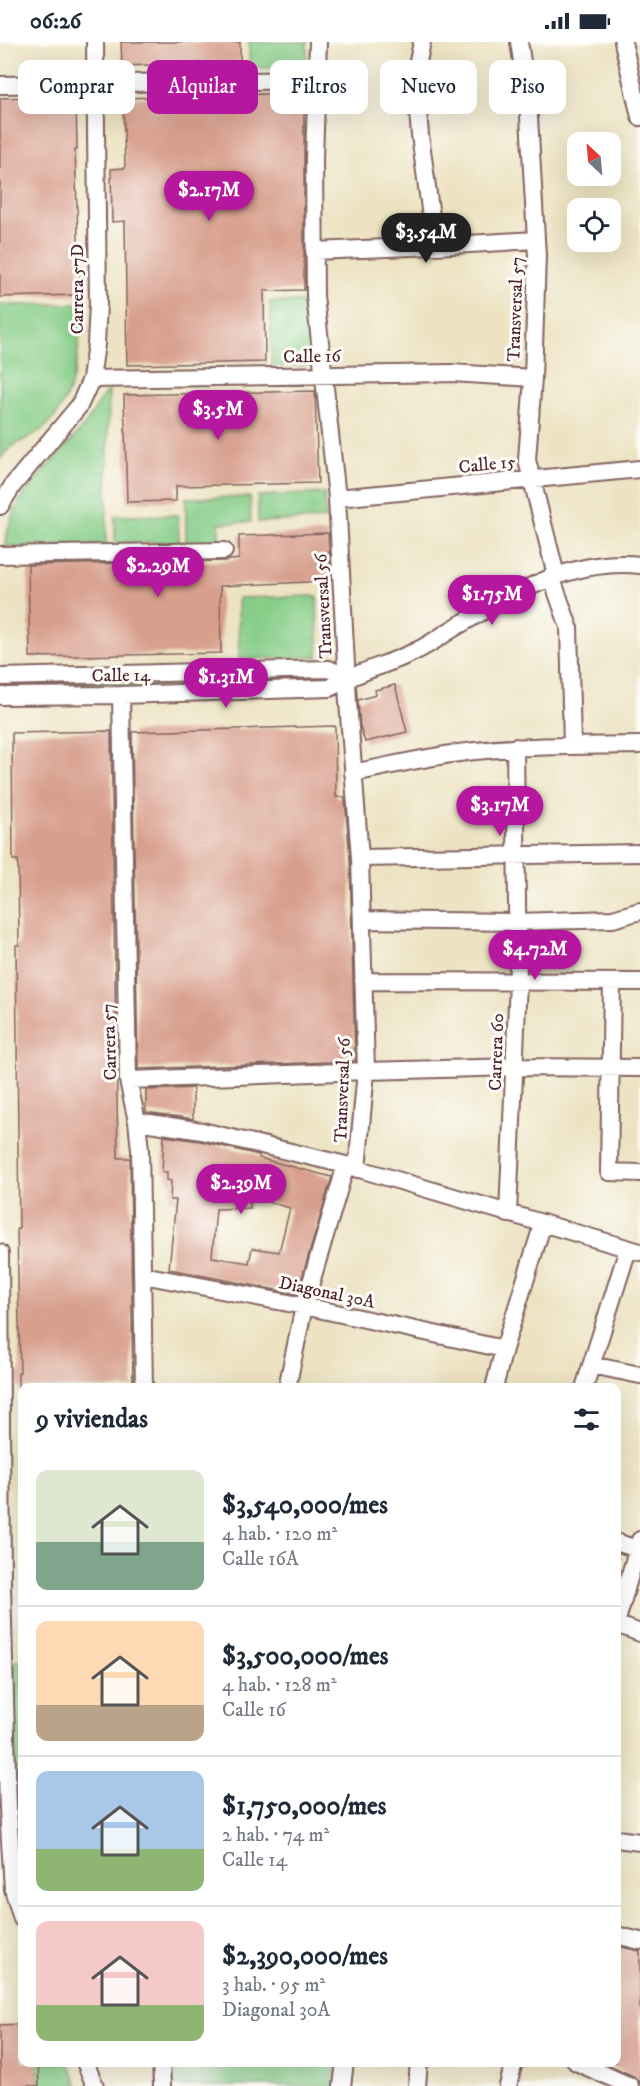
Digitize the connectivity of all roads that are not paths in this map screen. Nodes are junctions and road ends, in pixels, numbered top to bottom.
1 (94, 42) edge
2 (318, 42) edge
3 (422, 42) edge
4 (519, 42) edge
5 (623, 42) edge
6 (94, 60) edge
7 (317, 60) edge
8 (270, 81) edge
9 (135, 82) edge
10 (0, 85) edge
11 (18, 85) edge
12 (95, 114) edge
13 (316, 114) edge
14 (640, 117) edge
15 (536, 240) junction
16 (435, 246) junction
17 (314, 251) junction
18 (324, 375) junction
19 (533, 378) junction
20 (91, 379) junction
21 (640, 469) edge
22 (531, 479) junction
23 (337, 498) junction
24 (0, 506) edge
25 (224, 552) dead end
26 (0, 555) edge
27 (640, 565) edge
28 (554, 575) junction
29 (0, 677) edge
30 (347, 677) junction
31 (121, 695) junction
32 (0, 696) edge
33 (640, 745) edge
34 (572, 746) junction
35 (515, 747) junction
36 (353, 773) junction
37 (640, 853) edge
38 (517, 854) junction
39 (360, 858) junction
40 (640, 911) edge
41 (362, 920) junction
42 (517, 922) junction
43 (363, 981) junction
44 (518, 981) junction
45 (612, 982) junction
46 (640, 982) edge
47 (516, 1068) junction
48 (612, 1068) junction
49 (640, 1068) edge
50 (366, 1071) junction
51 (128, 1080) junction
52 (137, 1121) junction
53 (352, 1167) junction
54 (640, 1173) edge
55 (508, 1214) junction
56 (543, 1223) junction
57 (634, 1250) edge
58 (0, 1253) edge
59 (142, 1275) junction
60 (304, 1306) junction
61 (504, 1349) junction
62 (591, 1365) junction
63 (640, 1375) edge
64 (144, 1383) edge
65 (288, 1383) edge
66 (495, 1383) edge
67 (586, 1383) edge
68 (621, 1543) edge
69 (639, 1546) edge
70 (621, 1610) edge
71 (621, 1625) edge
72 (640, 1632) edge
73 (3, 1765) edge
74 (621, 1840) edge
75 (640, 1842) edge
76 (18, 1906) edge
77 (621, 1936) edge
78 (640, 1941) edge
79 (87, 2067) edge
80 (161, 2067) edge
81 (344, 2067) edge
82 (419, 2067) edge
83 (513, 2067) edge
84 (582, 2067) edge
85 (598, 2080) edge
86 (95, 2086) edge
87 (162, 2086) edge
88 (342, 2086) edge
89 (417, 2086) edge
90 (508, 2086) edge
91 (630, 2086) edge

1 - 6 street, Carrera 57D
2 - 7 street, Transversal 56
3 - 16 street
4 - 15 street, Transversal 57
5 - 14 street
8 - 9 street
10 - 11 street
12 - 20 street, Carrera 57D
13 - 17 street, Transversal 56
15 - 16 street
15 - 19 street, Transversal 57
16 - 17 street
17 - 18 street, Transversal 56
18 - 19 street, Calle 16
18 - 20 street, Calle 16
18 - 23 street, Transversal 56
19 - 22 street, Transversal 57
20 - 24 street, Carrera 57D
21 - 22 street, Calle 15
22 - 23 street, Calle 15
22 - 28 street, Transversal 57
23 - 30 street, Transversal 56
25 - 26 street
27 - 28 street, Calle 14
28 - 30 street, Calle 14
28 - 34 street, Transversal 57
29 - 30 street, Calle 14
30 - 31 street, Calle 14
30 - 36 street, Transversal 56
31 - 32 street, Calle 14
31 - 51 street, Carrera 57
33 - 34 street
34 - 35 street
35 - 36 street
35 - 38 street, Carrera 60
36 - 39 street, Transversal 56
37 - 38 street
38 - 39 street
38 - 42 street, Carrera 60
39 - 41 street, Transversal 56
40 - 42 street
41 - 42 street
41 - 43 street, Transversal 56
42 - 44 street, Carrera 60
43 - 44 street
43 - 50 street, Transversal 56
44 - 45 street
44 - 47 street, Carrera 60
45 - 46 street
45 - 48 street
47 - 48 street
47 - 50 street
47 - 55 street, Carrera 60
48 - 49 street
48 - 54 street
50 - 51 street
50 - 53 street, Transversal 56
51 - 52 street, Carrera 57
52 - 53 street
52 - 59 street, Carrera 57
53 - 55 street
53 - 60 street, Transversal 56
55 - 56 street
56 - 57 street
56 - 61 street
57 - 62 street
58 - 73 street
59 - 60 street, Diagonal 30A
59 - 64 street, Carrera 57
60 - 61 street, Diagonal 30A
60 - 65 street, Transversal 56
61 - 66 street
62 - 63 street
62 - 67 street
68 - 69 street
69 - 70 street
71 - 72 street
73 - 76 street
74 - 75 street
77 - 78 street
79 - 86 street
80 - 87 street
81 - 88 street
82 - 89 street
83 - 90 street
84 - 85 street
85 - 91 street

